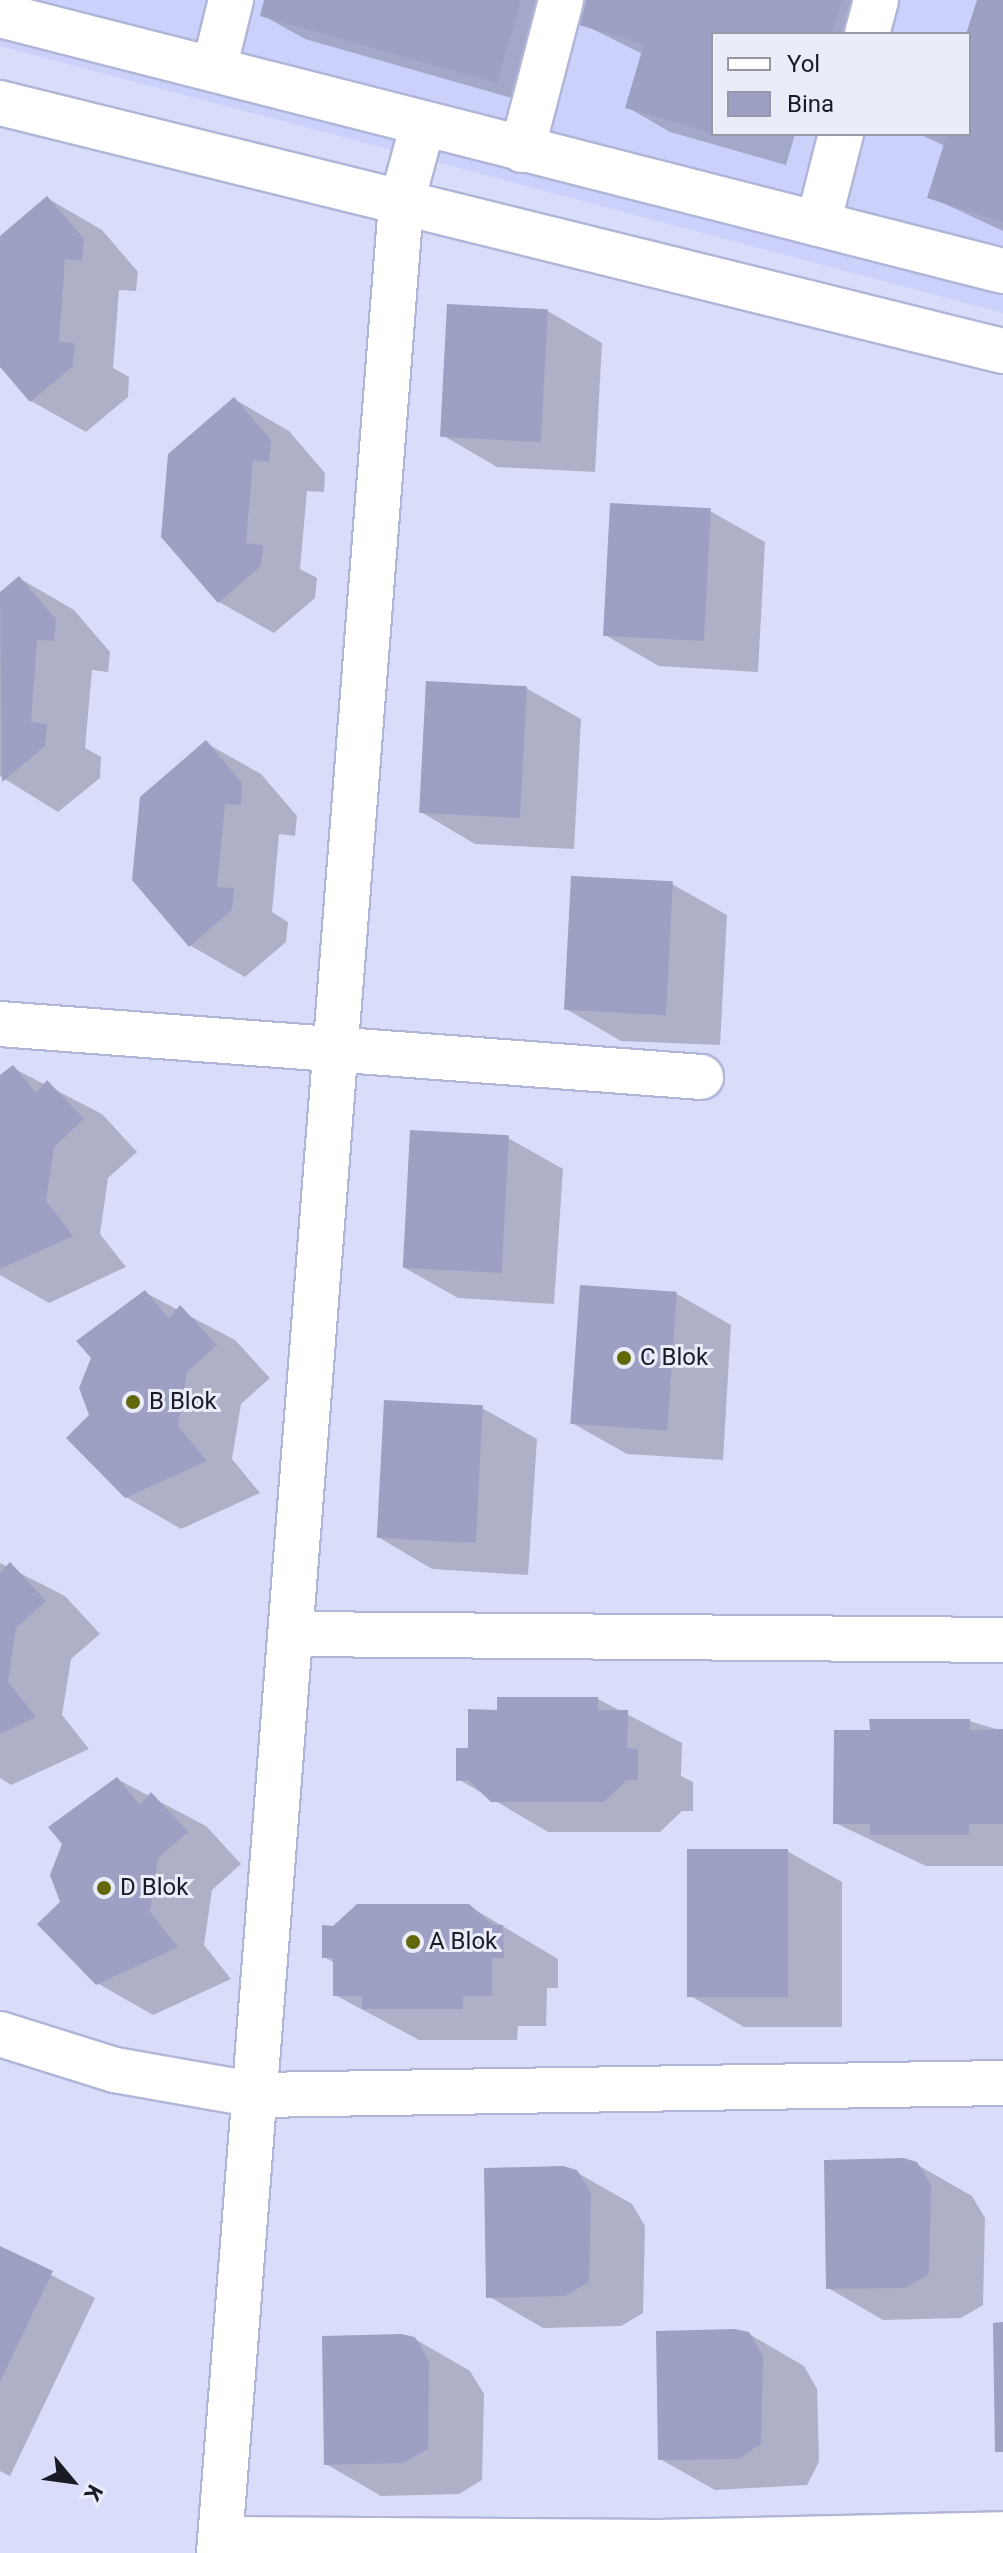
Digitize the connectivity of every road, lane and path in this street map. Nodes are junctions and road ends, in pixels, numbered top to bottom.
1 (231, 0) edge
2 (561, 0) edge
3 (876, 0) edge
4 (0, 15) edge
5 (868, 32) edge
6 (214, 69) junction
7 (0, 103) edge
8 (423, 124) junction
9 (840, 136) edge
10 (522, 150) junction
11 (401, 205) junction
12 (818, 224) junction
13 (1003, 271) edge
14 (1003, 351) edge
15 (0, 1024) edge
16 (330, 1051) junction
17 (701, 1077) dead end
18 (294, 1634) junction
19 (1003, 1640) edge
20 (0, 2034) edge
21 (1003, 2083) edge
22 (257, 2095) junction
23 (1003, 2534) edge
24 (220, 2546) edge
25 (659, 2547) edge

1 - 6 street
2 - 10 street
3 - 5 street
4 - 6 street
6 - 8 street
7 - 11 street
8 - 10 street
8 - 11 street
9 - 12 street
10 - 12 street
11 - 14 street
11 - 16 street
12 - 13 street
15 - 16 street
16 - 17 street
16 - 18 street
18 - 19 street
18 - 22 street
20 - 22 street
21 - 22 street
22 - 24 street
23 - 25 street
24 - 25 street

